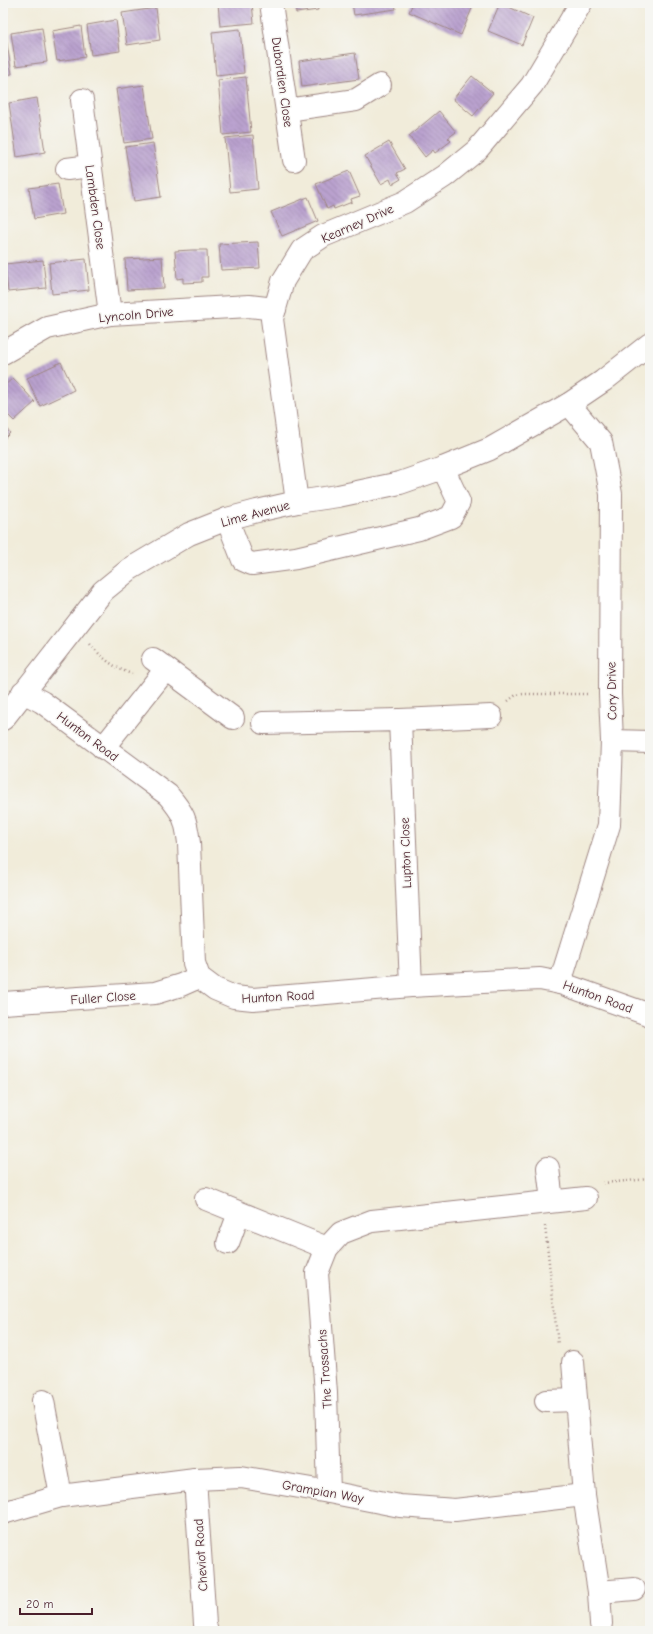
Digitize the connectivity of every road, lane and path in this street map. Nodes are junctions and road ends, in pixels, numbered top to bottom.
1 (272, 3) edge
2 (581, 3) edge
3 (380, 85) dead end
4 (82, 100) dead end
5 (287, 110) junction
6 (294, 160) dead end
7 (90, 166) junction
8 (67, 169) dead end
9 (275, 309) junction
10 (110, 314) junction
11 (650, 344) edge
12 (3, 353) edge
13 (569, 404) junction
14 (443, 468) junction
15 (297, 502) junction
16 (227, 519) junction
17 (23, 692) junction
18 (492, 716) dead end
19 (3, 718) edge
20 (233, 718) dead end
21 (400, 720) junction
22 (263, 723) dead end
23 (612, 741) junction
24 (650, 742) edge
25 (103, 748) junction
26 (200, 977) junction
27 (560, 982) junction
28 (411, 986) junction
29 (3, 1004) edge
30 (650, 1015) edge
31 (548, 1168) dead end
32 (650, 1179) edge
33 (586, 1198) joint
34 (206, 1200) dead end
35 (547, 1202) junction
36 (240, 1213) junction
37 (228, 1243) dead end
38 (327, 1248) junction
39 (573, 1362) joint
40 (576, 1400) junction
41 (43, 1401) dead end
42 (546, 1401) dead end
43 (195, 1479) junction
44 (329, 1492) junction
45 (584, 1495) junction
46 (61, 1496) junction
47 (3, 1514) edge
48 (634, 1589) dead end
49 (599, 1592) junction
50 (601, 1624) dead end
51 (207, 1631) edge

1 - 5 street, Dubordien Close
2 - 9 street, Kearney Drive
3 - 5 street
4 - 7 street, Lambden Close
5 - 6 street, Dubordien Close
7 - 8 street
7 - 10 street, Lambden Close
9 - 10 street, Lyncoln Drive
9 - 15 street, Kearney Drive
10 - 12 street, Lyncoln Drive
11 - 13 street, Lime Avenue
13 - 14 street, Lime Avenue
13 - 23 street, Cory Drive
14 - 15 street, Lime Avenue
14 - 16 street
15 - 16 street, Lime Avenue
16 - 17 street, Lime Avenue
17 - 19 street, Lime Avenue
17 - 25 street, Hunton Road
18 - 21 street
20 - 25 street
21 - 22 street
21 - 28 street, Lupton Close
23 - 24 street
23 - 27 street, Cory Drive
25 - 26 street, Hunton Road
26 - 28 street, Hunton Road
26 - 29 street, Fuller Close
27 - 28 street, Hunton Road
27 - 30 street, Hunton Road
31 - 35 street
32 - 33 path
33 - 35 street, The Trossachs
34 - 36 street
35 - 38 street, The Trossachs
35 - 39 path
36 - 37 street
36 - 38 street
38 - 44 street, The Trossachs
39 - 40 street
40 - 42 street
40 - 45 street
41 - 46 street
43 - 44 street, Grampian Way
43 - 46 street, Grampian Way
43 - 51 street, Cheviot Road
44 - 45 street, Grampian Way
45 - 49 street
46 - 47 street, Grampian Way
48 - 49 street
49 - 50 street

